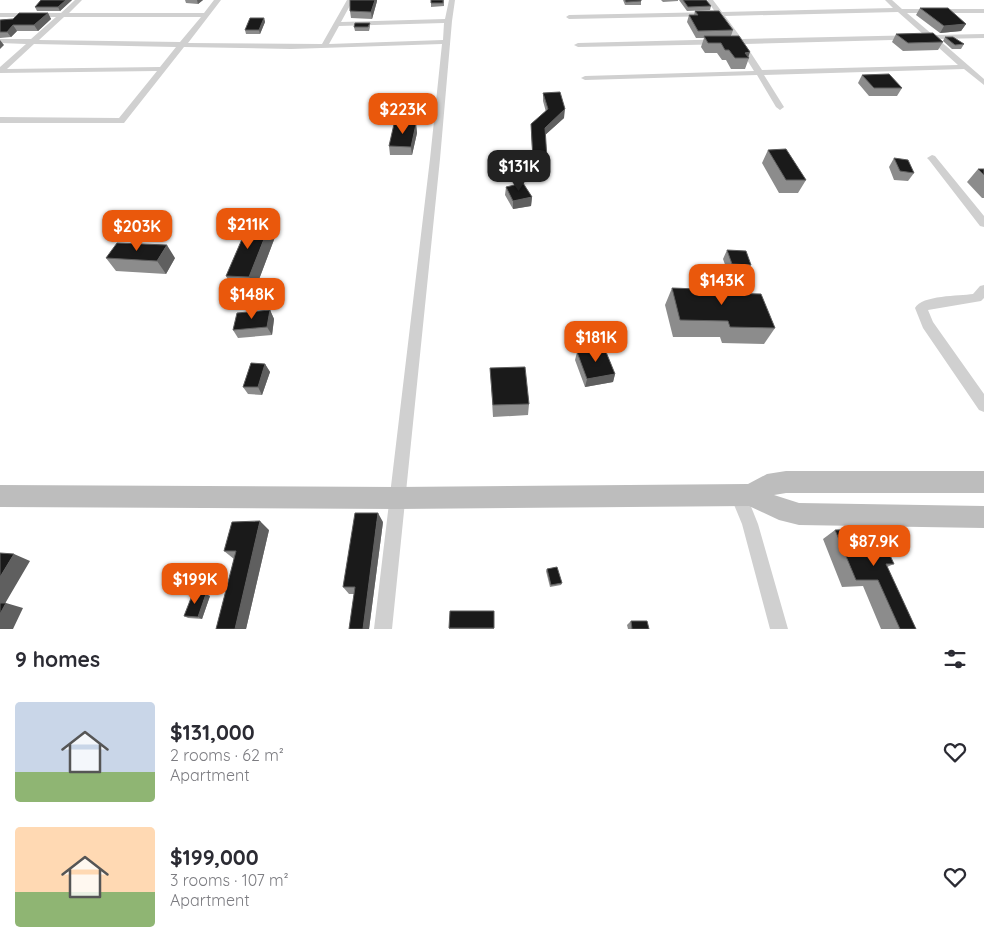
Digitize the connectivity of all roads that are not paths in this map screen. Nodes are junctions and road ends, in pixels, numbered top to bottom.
1 (79, 0) edge
2 (218, 0) edge
3 (350, 0) edge
4 (452, 0) edge
5 (710, 0) edge
6 (888, 0) edge
7 (900, 10) junction
8 (984, 11) edge
9 (0, 14) edge
10 (721, 14) junction
11 (62, 15) junction
12 (206, 15) junction
13 (569, 17) dead end
14 (448, 21) junction
15 (335, 24) junction
16 (928, 36) junction
17 (984, 36) edge
18 (0, 41) edge
19 (32, 42) junction
20 (446, 42) junction
21 (740, 42) junction
22 (185, 43) junction
23 (578, 45) dead end
24 (324, 46) junction
25 (965, 67) junction
26 (164, 69) junction
27 (0, 71) edge
28 (759, 73) junction
29 (980, 76) edge
30 (585, 78) dead end
31 (984, 83) edge
32 (780, 107) dead end
33 (0, 120) edge
34 (932, 158) dead end
35 (984, 222) edge
36 (984, 289) edge
37 (984, 406) edge
38 (984, 482) edge
39 (744, 495) junction
40 (0, 496) edge
41 (397, 498) junction
42 (984, 517) edge
43 (383, 629) edge
44 (779, 629) edge

1 - 11 street
2 - 12 street
3 - 15 street
4 - 14 street
5 - 10 street
6 - 7 street
7 - 8 street
7 - 10 street
7 - 16 street
9 - 11 street
10 - 13 street
10 - 21 street
11 - 12 street
11 - 19 street
12 - 22 street
14 - 15 street
14 - 20 street
15 - 24 street
16 - 17 street
16 - 21 street
16 - 25 street
18 - 19 street
19 - 22 street
19 - 27 street
20 - 24 street
20 - 41 street
21 - 23 street
21 - 28 street
22 - 24 street
22 - 26 street
25 - 28 street
25 - 29 street
26 - 27 street
26 - 33 street
28 - 30 street
28 - 32 street
29 - 31 street
34 - 35 street
36 - 37 street
38 - 39 main road
39 - 41 main road
39 - 42 main road
39 - 44 street
40 - 41 main road
41 - 43 street

